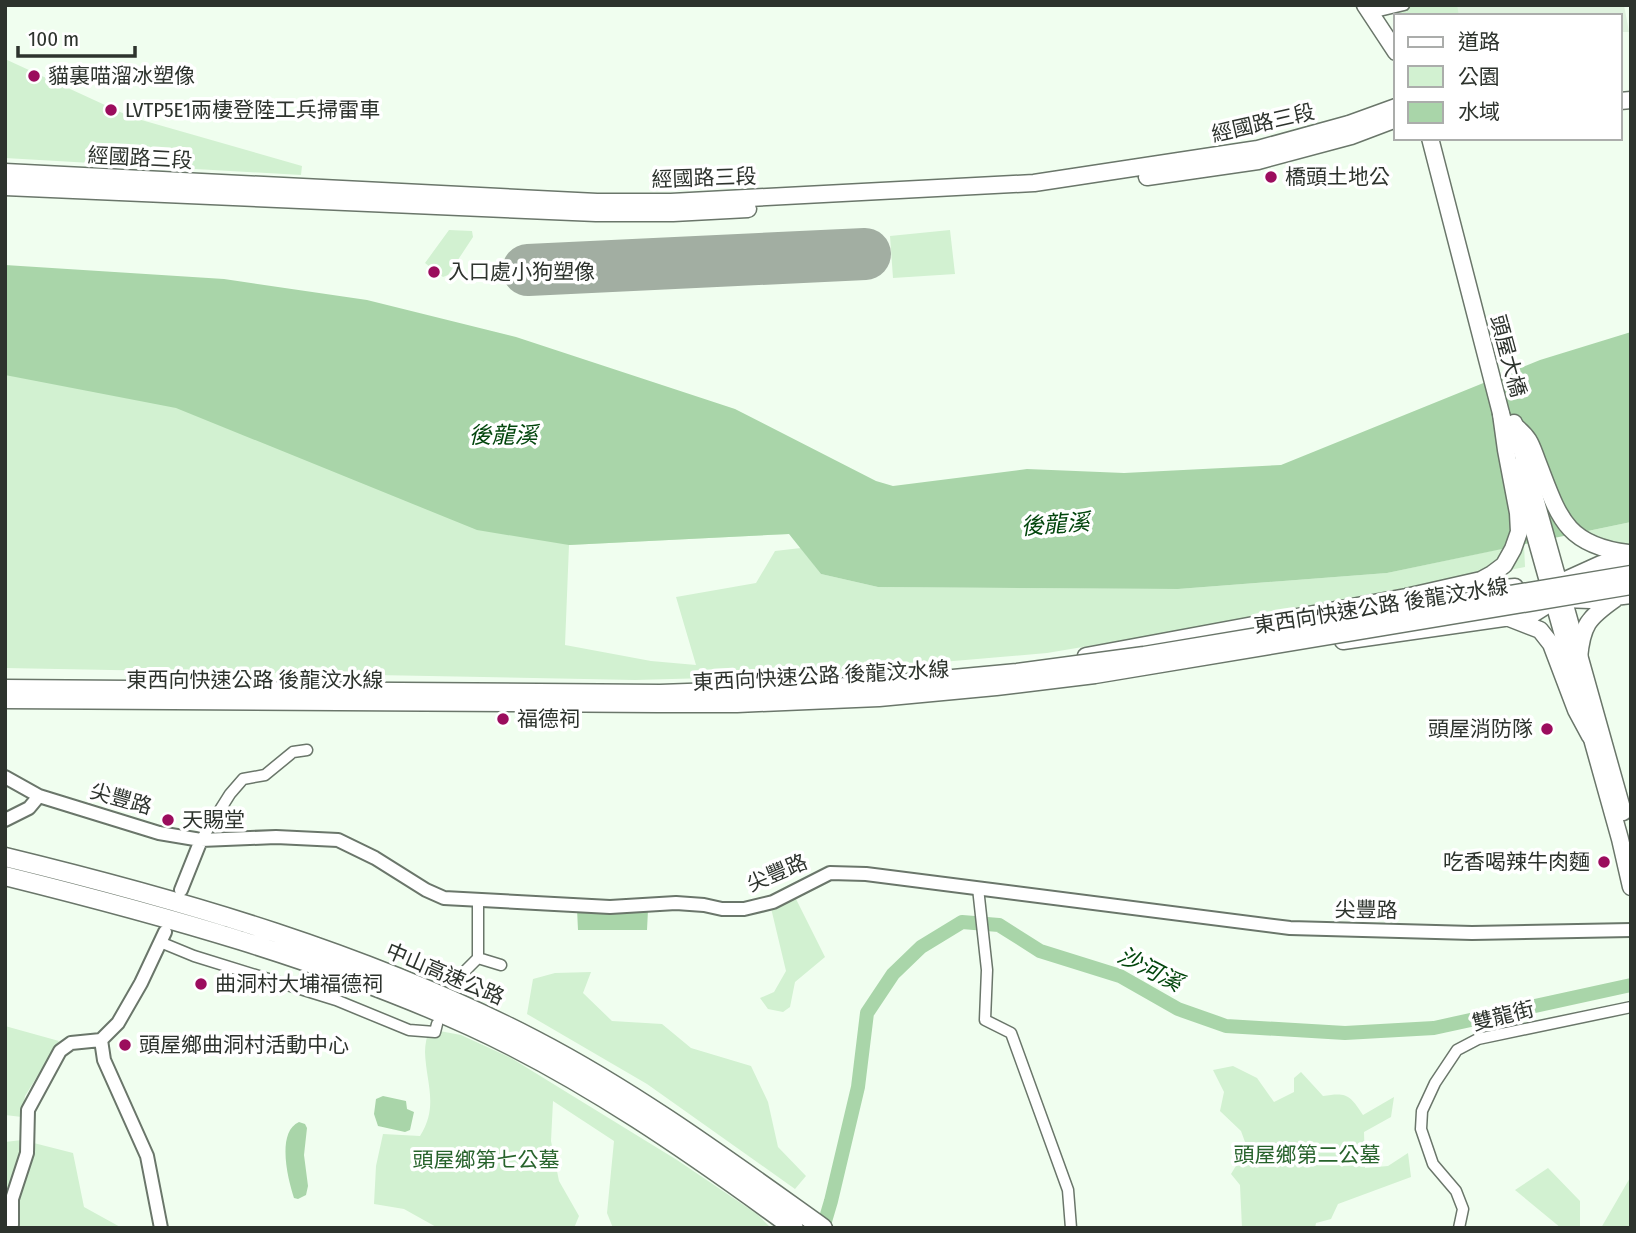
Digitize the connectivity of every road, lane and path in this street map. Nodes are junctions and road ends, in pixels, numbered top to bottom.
1 (1404, 5) edge
2 (1373, 9) edge
3 (1394, 34) edge
4 (1394, 48) edge
5 (1394, 108) edge
6 (1394, 120) edge
7 (1436, 141) edge
8 (5, 172) edge
9 (5, 187) edge
10 (1502, 414) junction
11 (1515, 426) junction
12 (1631, 555) edge
13 (1631, 574) edge
14 (1554, 586) junction
15 (1631, 586) edge
16 (1624, 596) edge
17 (1406, 597) junction
18 (1507, 618) junction
19 (1580, 658) junction
20 (1017, 672) junction
21 (1095, 675) junction
22 (5, 688) edge
23 (5, 700) edge
24 (1590, 736) junction
25 (307, 750) dead end
26 (5, 777) edge
27 (39, 796) junction
28 (1621, 807) edge
29 (5, 820) edge
30 (201, 840) junction
31 (1631, 849) edge
32 (5, 857) edge
33 (5, 876) edge
34 (1631, 887) edge
35 (978, 888) junction
36 (181, 890) dead end
37 (478, 899) junction
38 (1631, 930) edge
39 (162, 937) joint
40 (478, 958) junction
41 (501, 965) dead end
42 (452, 984) dead end
43 (1631, 1007) edge
44 (437, 1024) dead end
45 (101, 1040) junction
46 (779, 1207) junction
47 (9, 1228) edge
48 (161, 1228) edge
49 (794, 1228) edge
50 (823, 1228) edge
51 (1071, 1228) edge
52 (1459, 1228) edge

1 - 2 street
2 - 3 main road
2 - 4 main road
5 - 8 main road, 經國路三段
6 - 9 main road, 經國路三段
7 - 10 main road, 頭屋大橋
7 - 11 main road, 頭屋大橋
10 - 14 main road, 頭屋大橋
10 - 17 main road
11 - 12 main road
11 - 14 main road, 頭屋大橋
12 - 14 main road
13 - 20 main road, 東西向快速公路 後龍汶水線, bridge
14 - 16 main road
14 - 17 main road
14 - 18 main road
14 - 19 main road
14 - 24 main road
15 - 21 main road, 東西向快速公路 後龍汶水線, bridge
16 - 19 main road
17 - 20 main road, bridge
18 - 21 main road
18 - 24 main road
19 - 28 main road
20 - 22 main road, 東西向快速公路 後龍汶水線, bridge
21 - 23 main road, 東西向快速公路 後龍汶水線, bridge
24 - 28 main road
25 - 30 street
26 - 27 street, 尖豐路
27 - 29 street
27 - 30 street, 尖豐路
28 - 31 main road
28 - 34 main road
30 - 36 street
30 - 37 street, 尖豐路
32 - 46 highway, 中山高速公路
33 - 46 highway, 中山高速公路
35 - 37 street, 尖豐路
35 - 38 street, 尖豐路
35 - 51 street
37 - 40 street
39 - 44 street
39 - 45 street
40 - 41 street
40 - 42 street
43 - 52 street, 雙龍街
45 - 47 street
45 - 48 street
46 - 49 highway, 中山高速公路
46 - 50 highway, 中山高速公路

